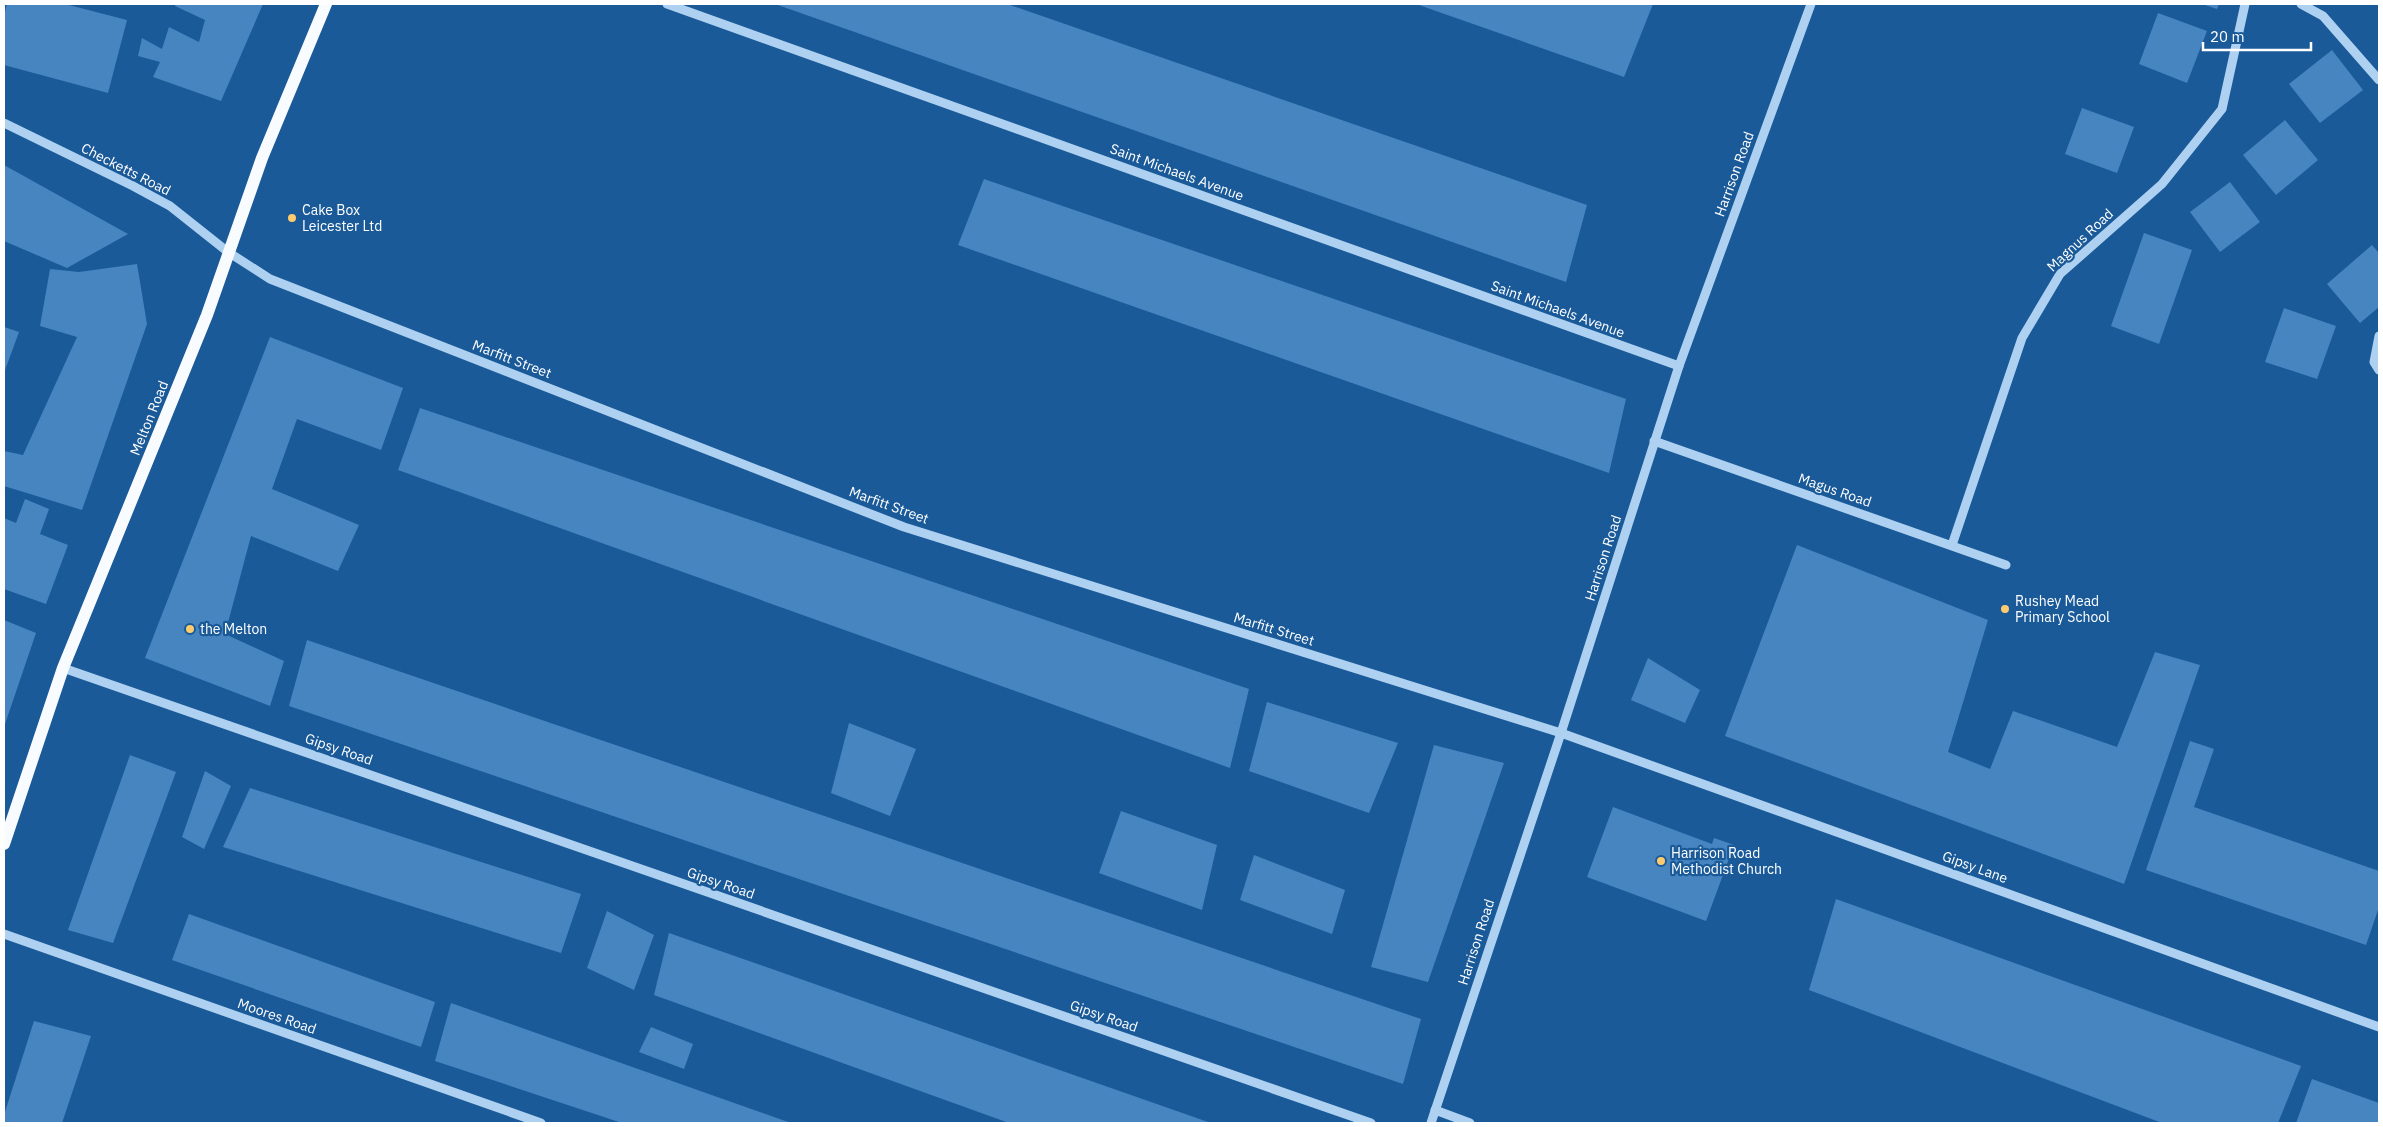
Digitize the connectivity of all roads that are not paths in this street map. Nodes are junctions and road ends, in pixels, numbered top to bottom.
1 (326, 4) edge
2 (666, 4) edge
3 (1810, 4) edge
4 (2245, 4) edge
5 (2301, 4) edge
6 (2379, 80) edge
7 (4, 123) edge
8 (228, 252) junction
9 (2379, 336) edge
10 (1678, 366) junction
11 (2379, 370) edge
12 (1654, 441) junction
13 (1952, 545) junction
14 (2006, 565) dead end
15 (63, 668) junction
16 (1561, 733) junction
17 (4, 844) edge
18 (4, 934) edge
19 (2379, 1027) edge
20 (1435, 1110) junction
21 (541, 1123) edge
22 (1371, 1123) edge
23 (1431, 1123) edge
24 (1470, 1123) edge

1 - 8 main road, Melton Road
2 - 10 street, Saint Michaels Avenue
3 - 10 street, Harrison Road
4 - 13 street, Magnus Road
5 - 6 street
7 - 8 street, Checketts Road
8 - 15 main road, Melton Road
8 - 16 street, Marfitt Street
9 - 11 street
10 - 12 street, Harrison Road
12 - 13 street, Magus Road
12 - 16 street, Harrison Road
13 - 14 street, Magus Road
15 - 17 main road, Melton Road
15 - 22 street, Gipsy Road
16 - 19 street, Gipsy Lane
16 - 20 street, Harrison Road
18 - 21 street, Moores Road
20 - 23 street, Harrison Road
20 - 24 street

